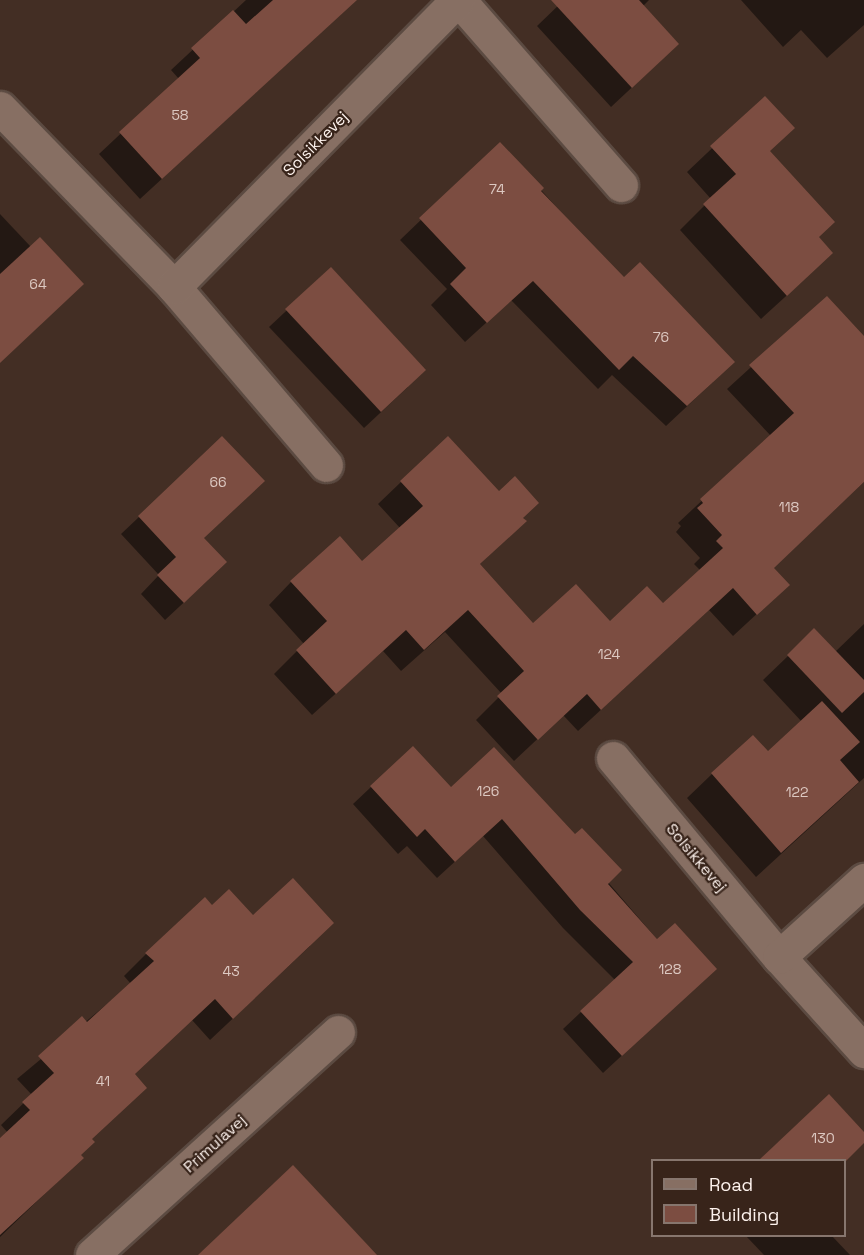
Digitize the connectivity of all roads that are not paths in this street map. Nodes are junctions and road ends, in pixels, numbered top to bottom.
1 (458, 0) edge
2 (0, 108) edge
3 (621, 185) dead end
4 (174, 287) junction
5 (326, 465) dead end
6 (613, 758) dead end
7 (864, 880) edge
8 (779, 957) junction
9 (338, 1032) dead end
10 (864, 1051) edge
11 (92, 1255) edge

1 - 3 street, Solsikkevej
1 - 4 street, Solsikkevej
2 - 4 street
4 - 5 street
6 - 8 street, Solsikkevej
7 - 8 street
8 - 10 street, Solsikkevej
9 - 11 street, Primulavej

